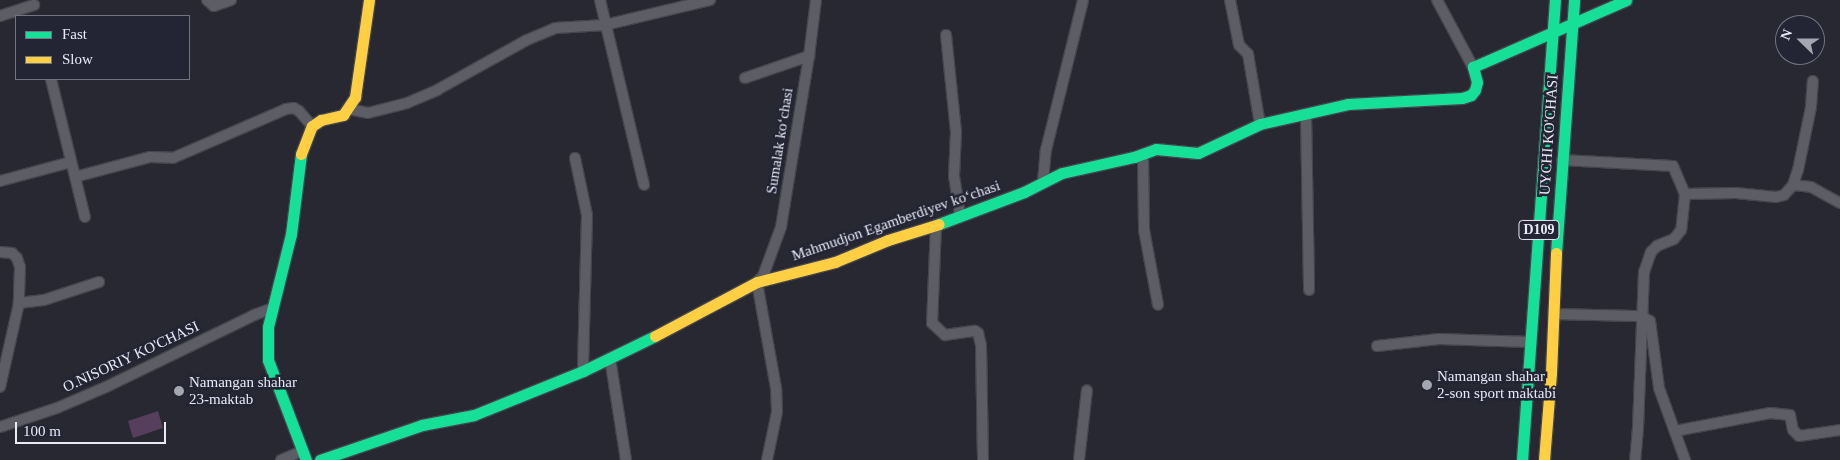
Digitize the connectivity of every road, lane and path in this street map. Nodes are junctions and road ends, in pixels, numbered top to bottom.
1 (207, 0) edge
2 (231, 0) edge
3 (369, 0) edge
4 (600, 0) edge
5 (710, 0) edge
6 (816, 0) edge
7 (1083, 0) edge
8 (1230, 0) edge
9 (1437, 0) edge
10 (1555, 0) edge
11 (1574, 0) edge
12 (1626, 0) edge
13 (33, 3) edge
14 (37, 15) edge
15 (0, 16) edge
16 (1572, 23) junction
17 (605, 25) junction
18 (1552, 32) junction
19 (946, 35) dead end
20 (810, 56) junction
21 (1473, 67) junction
22 (745, 78) dead end
23 (51, 80) edge
24 (1812, 81) dead end
25 (349, 109) junction
26 (1306, 114) junction
27 (1260, 124) junction
28 (312, 126) junction
29 (1144, 154) junction
30 (575, 158) dead end
31 (1562, 160) junction
32 (71, 162) junction
33 (75, 177) junction
34 (0, 180) edge
35 (1043, 182) junction
36 (644, 185) dead end
37 (1794, 185) junction
38 (1685, 194) junction
39 (1840, 203) edge
40 (960, 214) junction
41 (86, 217) dead end
42 (936, 225) junction
43 (0, 252) edge
44 (99, 282) dead end
45 (757, 282) junction
46 (1309, 290) dead end
47 (19, 303) junction
48 (1158, 305) dead end
49 (273, 308) junction
50 (1554, 314) junction
51 (1643, 317) junction
52 (1530, 342) junction
53 (1377, 346) dead end
54 (610, 358) junction
55 (582, 371) junction
56 (0, 387) edge
57 (1087, 390) dead end
58 (0, 427) edge
59 (1840, 430) edge
60 (1676, 431) junction
61 (304, 455) edge
62 (281, 460) edge
63 (320, 460) edge
64 (626, 460) edge
65 (767, 460) edge
66 (983, 460) edge
67 (1079, 460) edge
68 (1522, 460) edge
69 (1544, 460) edge
70 (1634, 460) edge
71 (1685, 460) edge

1 - 2 street
3 - 25 street
4 - 17 street
5 - 17 street
6 - 20 street, Sumalak koʻchasi
7 - 35 street
8 - 27 street
9 - 21 street
10 - 18 street, UYCHI KO'CHASI / D109
11 - 16 street, UYCHI KO'CHASI / D109
12 - 16 street
13 - 14 street
13 - 15 street
16 - 18 street
16 - 31 street, UYCHI KO'CHASI / D109
17 - 25 street
17 - 36 street
18 - 21 street
18 - 52 street, UYCHI KO'CHASI / D109
19 - 40 street
20 - 22 street
20 - 45 street, Sumalak koʻchasi
21 - 26 street, Mahmudjon Egamberdiyev koʻchasi
23 - 32 street
24 - 37 street
25 - 28 street
26 - 27 street, Mahmudjon Egamberdiyev koʻchasi
26 - 46 street
27 - 29 street, Mahmudjon Egamberdiyev koʻchasi
28 - 33 street
28 - 49 street
29 - 35 street, Mahmudjon Egamberdiyev koʻchasi
29 - 48 street
30 - 55 street
31 - 38 street
31 - 50 street, UYCHI KO'CHASI / D109
32 - 33 street
32 - 34 street
33 - 41 street
35 - 40 street, Mahmudjon Egamberdiyev koʻchasi
37 - 38 street
37 - 39 street
38 - 51 street
40 - 42 street, Mahmudjon Egamberdiyev koʻchasi
42 - 45 street, Mahmudjon Egamberdiyev koʻchasi
42 - 66 street
43 - 47 street
44 - 47 street
45 - 54 street, Mahmudjon Egamberdiyev koʻchasi
45 - 65 street
47 - 56 street
49 - 58 street, O.NISORIY KO'CHASI
49 - 61 street
50 - 51 street
50 - 69 street, UYCHI KO'CHASI / D109
51 - 60 street
51 - 70 street
52 - 53 street
52 - 68 street, UYCHI KO'CHASI / D109
54 - 55 street, Mahmudjon Egamberdiyev koʻchasi
54 - 64 street
55 - 63 street, Mahmudjon Egamberdiyev koʻchasi
57 - 67 street
59 - 60 street
60 - 71 street
61 - 62 street

